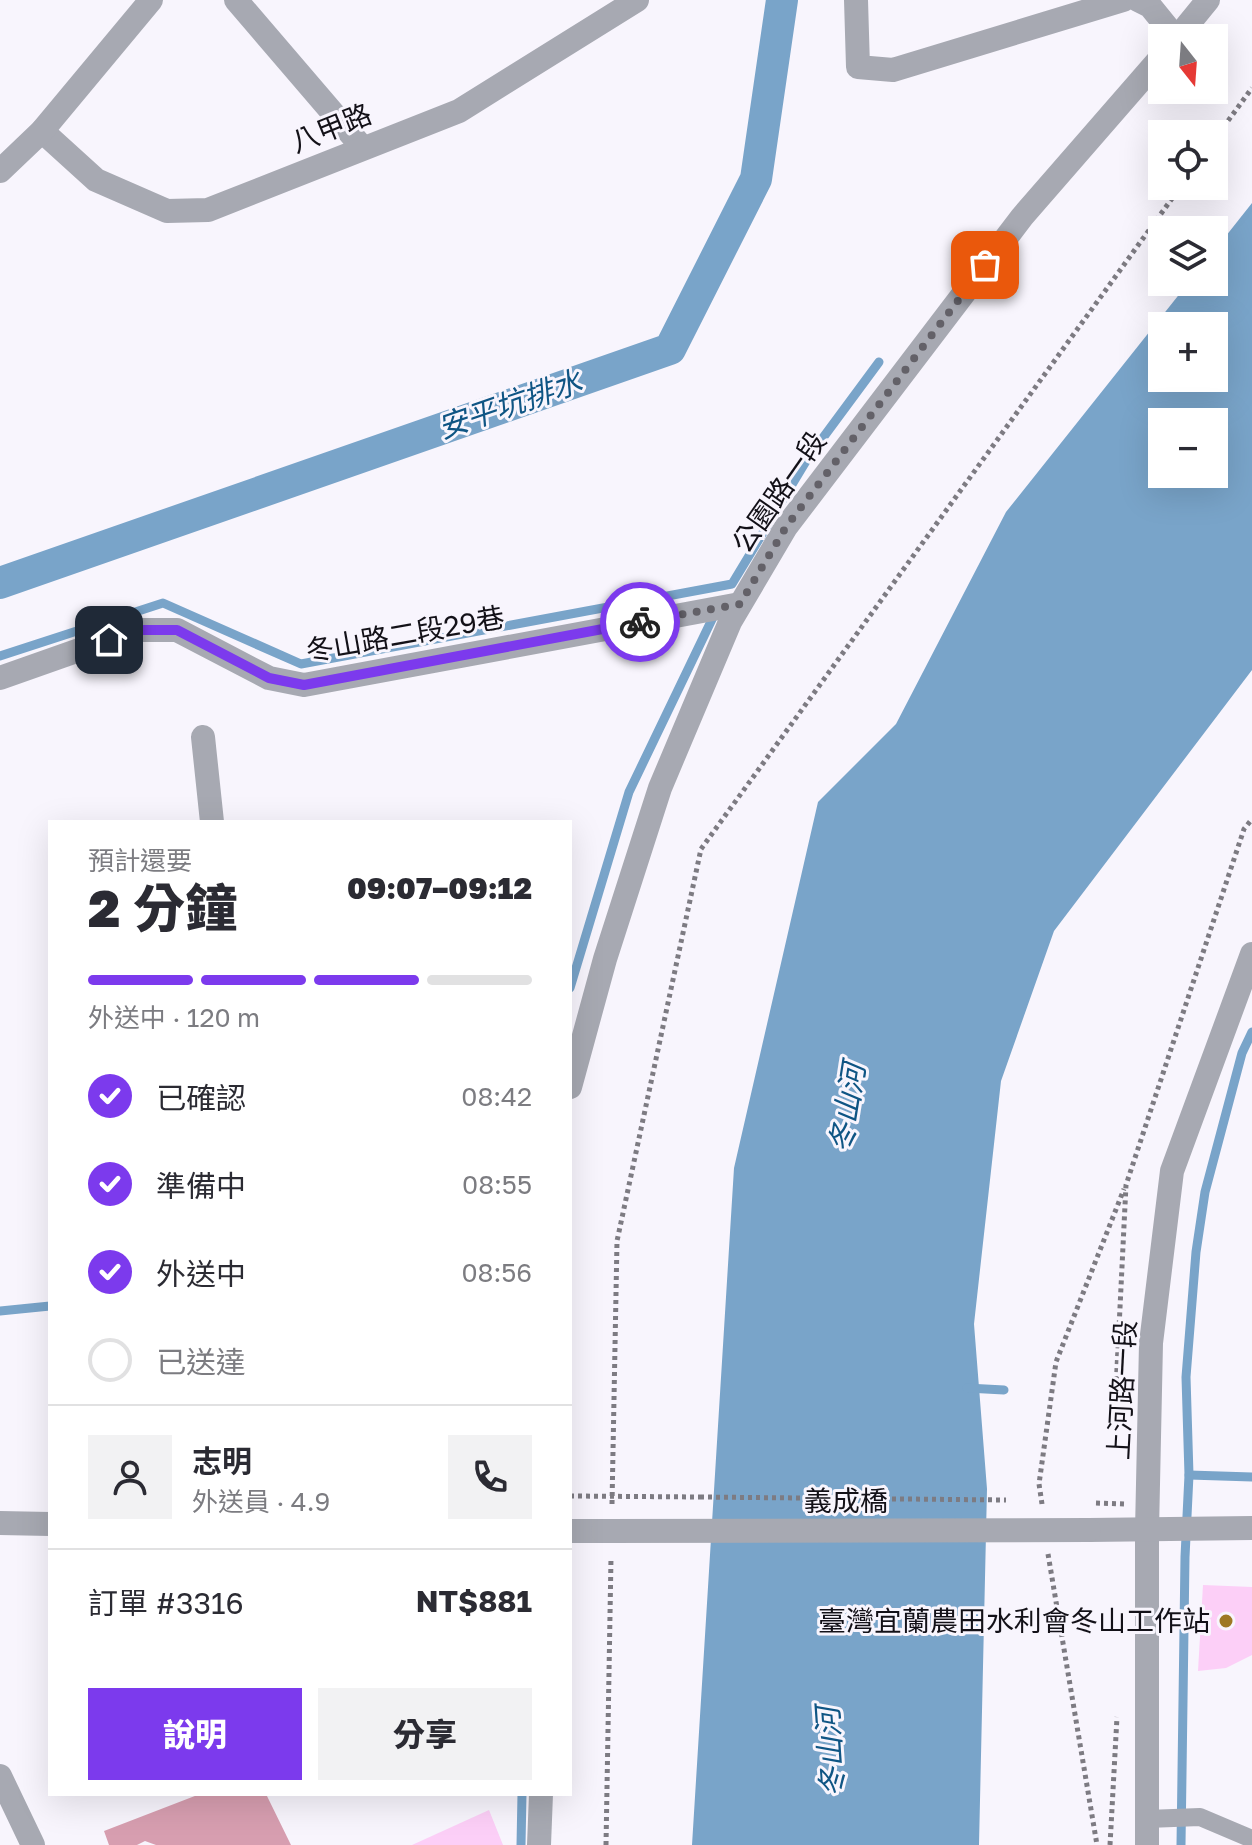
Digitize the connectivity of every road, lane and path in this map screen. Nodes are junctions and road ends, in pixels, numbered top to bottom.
1 (151, 0) edge
2 (236, 0) edge
3 (637, 0) edge
4 (856, 0) edge
5 (1123, 0) edge
6 (1138, 0) edge
7 (1208, 0) edge
8 (1165, 24) edge
9 (1188, 24) edge
10 (1148, 72) edge
11 (1252, 88) edge
12 (1228, 121) edge
13 (42, 131) junction
14 (362, 147) junction
15 (0, 171) edge
16 (1171, 200) edge
17 (740, 604) junction
18 (0, 678) edge
19 (203, 737) dead end
20 (212, 820) edge
21 (1252, 954) edge
22 (572, 1080) edge
23 (572, 1496) edge
24 (612, 1497) junction
25 (1020, 1501) dead end
26 (1036, 1501) dead end
27 (1051, 1501) dead end
28 (1081, 1502) dead end
29 (1127, 1504) dead end
30 (0, 1523) edge
31 (48, 1524) edge
32 (1252, 1528) edge
33 (609, 1530) junction
34 (572, 1531) edge
35 (1147, 1531) junction
36 (0, 1776) edge
37 (541, 1796) edge
38 (1147, 1819) junction
39 (1252, 1839) edge
40 (33, 1845) edge
41 (539, 1845) edge
42 (606, 1845) edge
43 (1147, 1845) edge

1 - 13 street
2 - 14 street
3 - 14 street, 八甲路
4 - 5 street
6 - 8 street
7 - 9 street
10 - 17 street, 公園路一段
11 - 12 path
13 - 14 street, 八甲路
13 - 15 street
16 - 24 path
17 - 18 street, 冬山路二段29巷
17 - 22 street, 公園路一段
19 - 20 street
21 - 35 street, 上河路一段
23 - 24 path
24 - 25 path, bridge
24 - 33 path
26 - 27 path
28 - 29 path, bridge
30 - 31 street
32 - 35 street, 義成橋
33 - 34 street, 義成橋
33 - 35 street, 義成橋, bridge
33 - 42 path
35 - 38 street, 上河路一段
36 - 40 street
37 - 41 street
38 - 39 lane
38 - 43 street, 上河路一段

